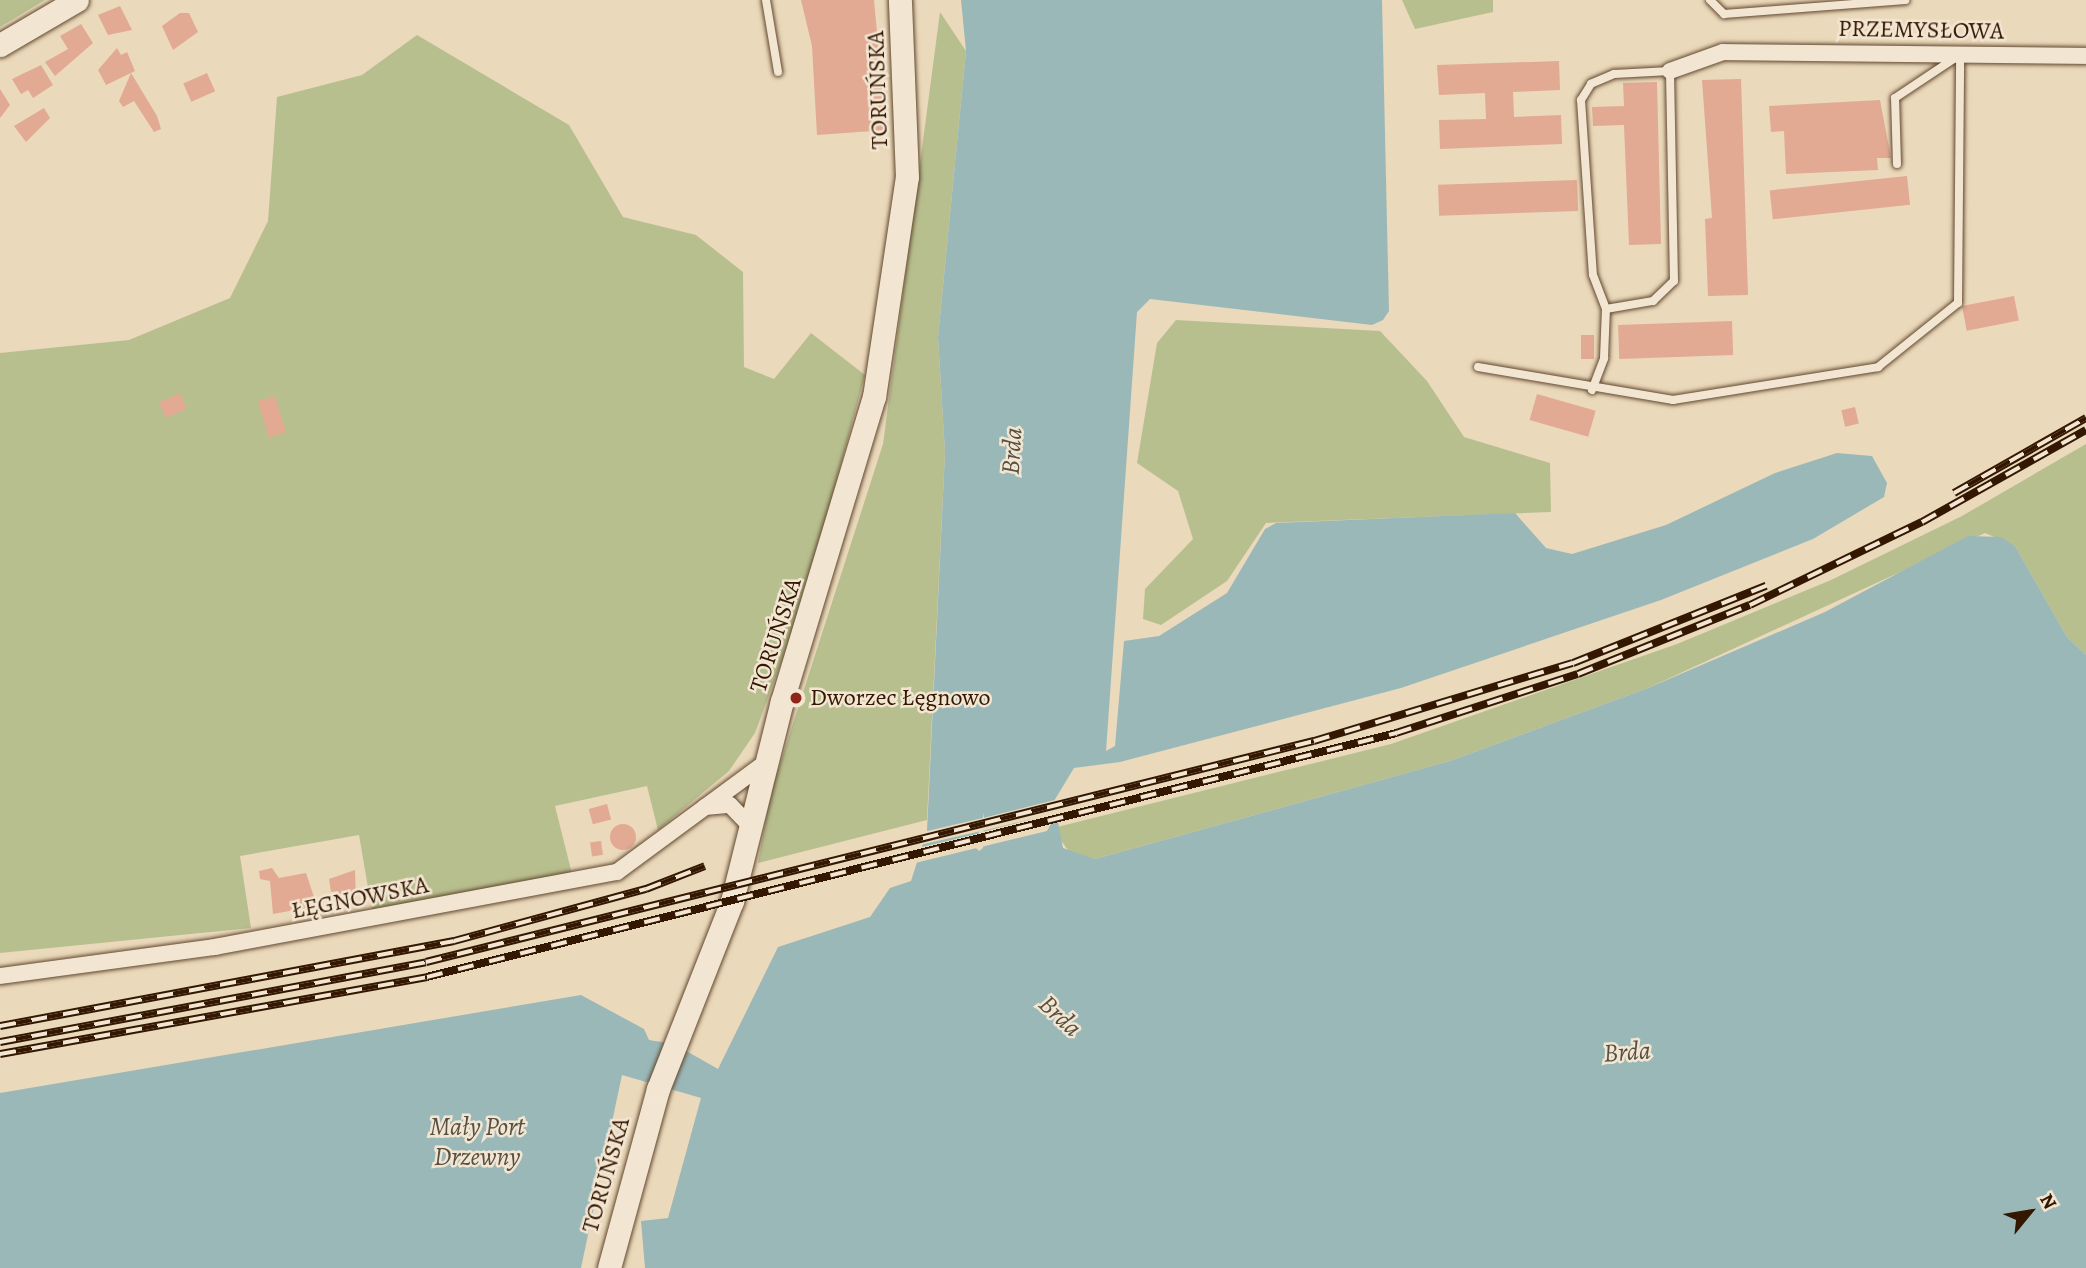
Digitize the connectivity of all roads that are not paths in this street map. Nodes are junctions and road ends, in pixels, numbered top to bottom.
1 (77, 0) edge
2 (766, 0) edge
3 (900, 0) edge
4 (1710, 0) edge
5 (1905, 0) edge
6 (1807, 4) edge
7 (0, 45) edge
8 (1960, 54) junction
9 (2086, 56) edge
10 (1670, 71) junction
11 (778, 72) dead end
12 (1897, 164) dead end
13 (1606, 309) junction
14 (1478, 367) dead end
15 (1592, 390) junction
16 (766, 762) junction
17 (705, 807) junction
18 (750, 825) junction
19 (0, 976) edge
20 (609, 1268) edge

1 - 7 street
2 - 11 lane
3 - 16 street, TORUŃSKA
4 - 6 lane
5 - 6 lane
8 - 9 street, PRZEMYSŁOWA
8 - 10 street, PRZEMYSŁOWA
8 - 12 lane
8 - 15 lane
10 - 13 lane
10 - 13 lane
13 - 15 lane
14 - 15 lane
16 - 17 street, ŁĘGNOWSKA
16 - 18 street, TORUŃSKA
17 - 18 street
17 - 19 street, ŁĘGNOWSKA
18 - 20 street, TORUŃSKA

